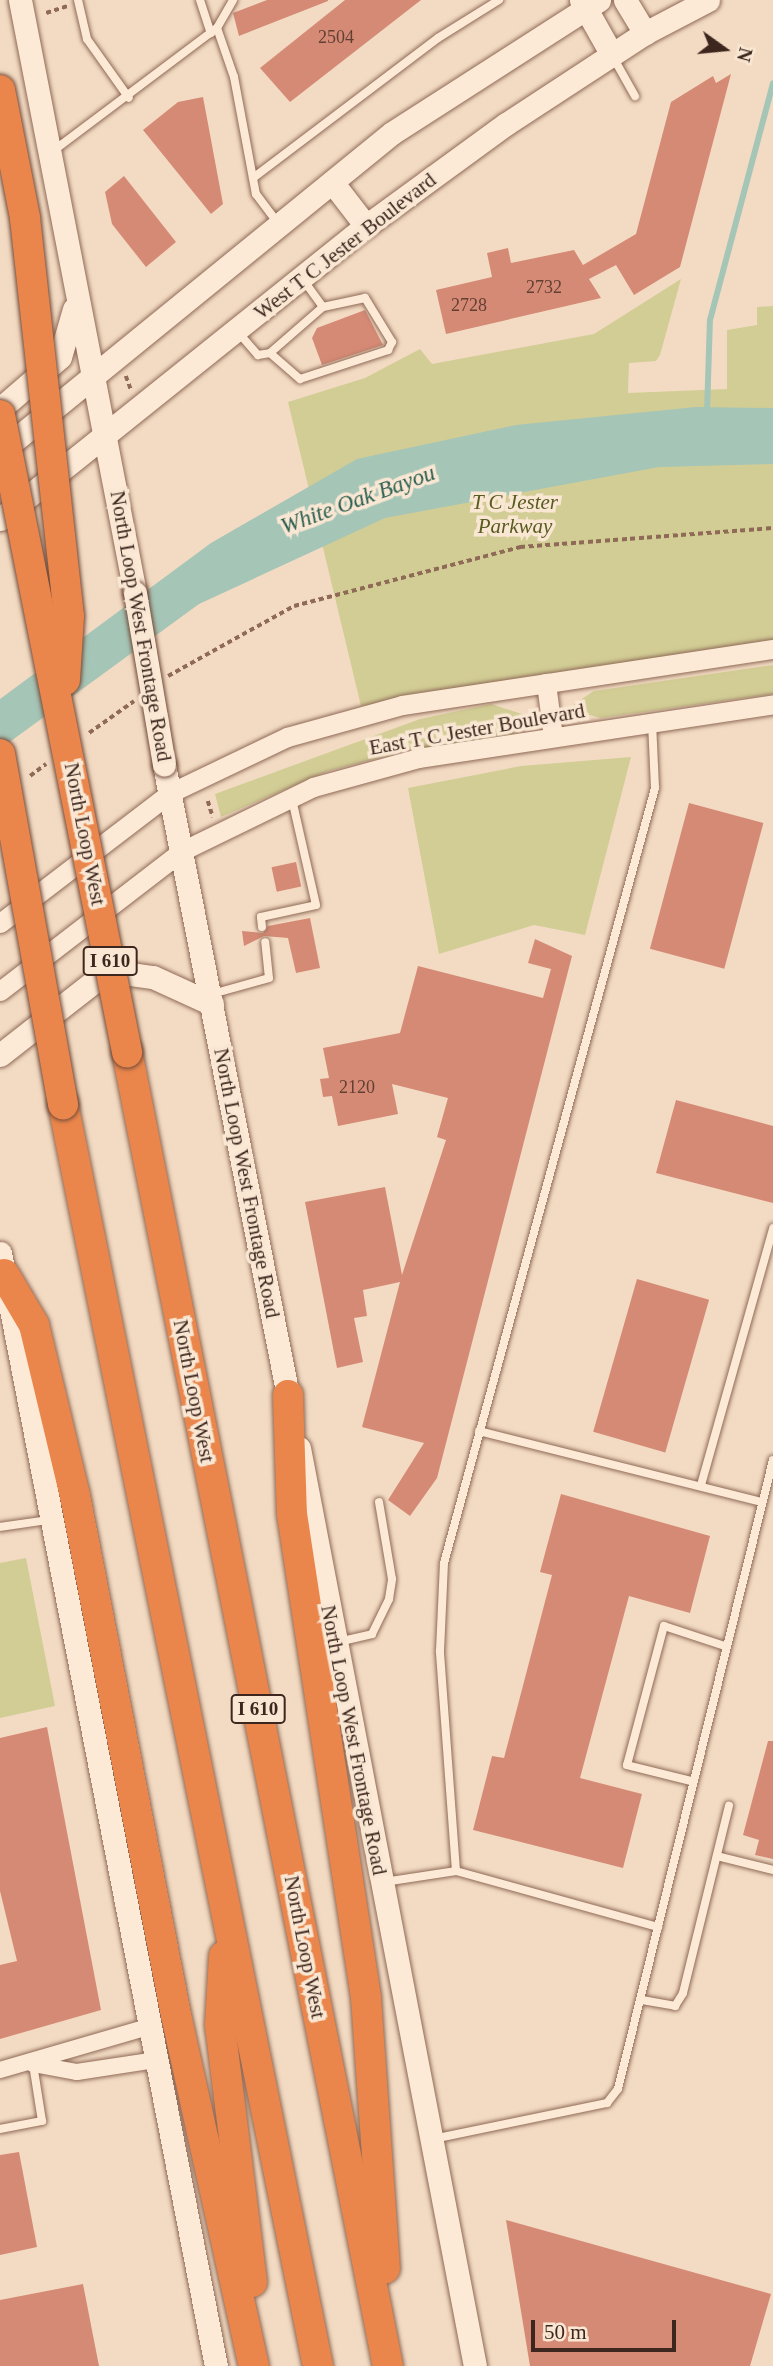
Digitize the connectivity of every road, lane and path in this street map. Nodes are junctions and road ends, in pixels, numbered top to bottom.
1 (20, 0) edge
2 (78, 0) edge
3 (200, 0) edge
4 (233, 0) edge
5 (499, 0) edge
6 (625, 0) edge
7 (708, 0) edge
8 (589, 3) edge
9 (214, 31) junction
10 (645, 33) junction
11 (612, 55) junction
12 (0, 90) edge
13 (635, 96) dead end
14 (129, 99) junction
15 (54, 151) junction
16 (253, 178) junction
17 (332, 182) junction
18 (279, 225) junction
19 (366, 226) junction
20 (302, 278) junction
21 (76, 299) junction
22 (323, 307) junction
23 (237, 331) junction
24 (270, 353) junction
25 (92, 380) junction
26 (0, 409) edge
27 (0, 415) edge
28 (106, 438) junction
29 (0, 452) edge
30 (0, 519) edge
31 (773, 528) edge
32 (773, 649) edge
33 (160, 682) dead end
34 (546, 683) junction
35 (138, 698) dead end
36 (773, 704) edge
37 (652, 723) junction
38 (70, 732) junction
39 (553, 737) junction
40 (0, 754) edge
41 (55, 758) dead end
42 (22, 782) dead end
43 (170, 793) junction
44 (291, 796) junction
45 (208, 801) dead end
46 (214, 819) dead end
47 (182, 851) junction
48 (0, 923) edge
49 (262, 927) dead end
50 (265, 942) dead end
51 (0, 990) edge
52 (211, 999) junction
53 (0, 1055) edge
54 (773, 1228) edge
55 (2, 1264) edge
56 (288, 1395) junction
57 (479, 1431) junction
58 (773, 1460) edge
59 (701, 1485) junction
60 (379, 1502) dead end
61 (762, 1502) junction
62 (54, 1519) junction
63 (0, 1527) edge
64 (335, 1643) junction
65 (725, 1646) junction
66 (691, 1781) junction
67 (729, 1807) dead end
68 (717, 1856) junction
69 (773, 1870) edge
70 (456, 1871) junction
71 (381, 1882) junction
72 (226, 1917) junction
73 (658, 1927) junction
74 (642, 2000) junction
75 (148, 2027) junction
76 (155, 2060) junction
77 (33, 2064) junction
78 (0, 2070) edge
79 (0, 2129) edge
80 (430, 2139) junction
81 (215, 2366) edge
82 (254, 2366) edge
83 (260, 2366) edge
84 (318, 2366) edge
85 (390, 2366) edge
86 (475, 2366) edge

1 - 15 main road, North Loop West Frontage Road
2 - 14 lane
3 - 9 lane
4 - 9 lane
5 - 16 lane
6 - 10 main road
7 - 10 main road, West T C Jester Boulevard
8 - 11 main road
8 - 17 main road
9 - 14 lane
9 - 16 lane
10 - 11 main road, West T C Jester Boulevard
11 - 13 lane
11 - 19 main road, West T C Jester Boulevard
12 - 38 highway, bridge
14 - 15 lane
15 - 21 main road, North Loop West Frontage Road
16 - 18 lane
17 - 18 main road
17 - 19 main road
18 - 25 main road
19 - 20 main road, West T C Jester Boulevard
20 - 22 lane
20 - 23 main road, West T C Jester Boulevard
21 - 25 main road, North Loop West Frontage Road
21 - 26 main road
22 - 24 lane
22 - 24 lane
23 - 24 lane
23 - 28 main road, West T C Jester Boulevard
25 - 28 main road, North Loop West Frontage Road
25 - 29 main road
27 - 38 highway, North Loop West / I 610, bridge
28 - 30 main road, West T C Jester Boulevard
28 - 43 main road, North Loop West Frontage Road, bridge
31 - 33 path
32 - 34 street, East T C Jester Boulevard
34 - 39 street
34 - 43 street, East T C Jester Boulevard
35 - 38 path
36 - 37 street, East T C Jester Boulevard
37 - 39 street, East T C Jester Boulevard
37 - 57 lane
38 - 85 highway, North Loop West / I 610, bridge
39 - 44 street, East T C Jester Boulevard
40 - 72 highway, bridge
41 - 42 path
43 - 47 main road, North Loop West Frontage Road
43 - 48 street, East T C Jester Boulevard
44 - 47 street, East T C Jester Boulevard
44 - 49 lane
45 - 46 path
47 - 51 street, East T C Jester Boulevard
47 - 52 main road, North Loop West Frontage Road
50 - 52 lane
52 - 53 main road
52 - 56 main road, North Loop West Frontage Road
54 - 59 lane
55 - 62 main road
55 - 82 highway
56 - 64 main road, North Loop West Frontage Road
56 - 85 highway
57 - 59 lane
57 - 70 lane
58 - 61 lane
59 - 61 lane
60 - 64 lane
61 - 65 lane
62 - 63 lane
62 - 75 main road
64 - 71 main road, North Loop West Frontage Road
65 - 66 lane
65 - 66 lane
66 - 73 lane
67 - 68 lane
68 - 69 lane
68 - 74 lane
70 - 71 lane
70 - 73 lane
71 - 80 main road, North Loop West Frontage Road
72 - 83 highway
72 - 84 highway
73 - 74 lane
74 - 80 lane
75 - 76 main road
75 - 77 street
76 - 77 street
76 - 81 main road
77 - 78 street
77 - 79 lane
80 - 86 main road, North Loop West Frontage Road

